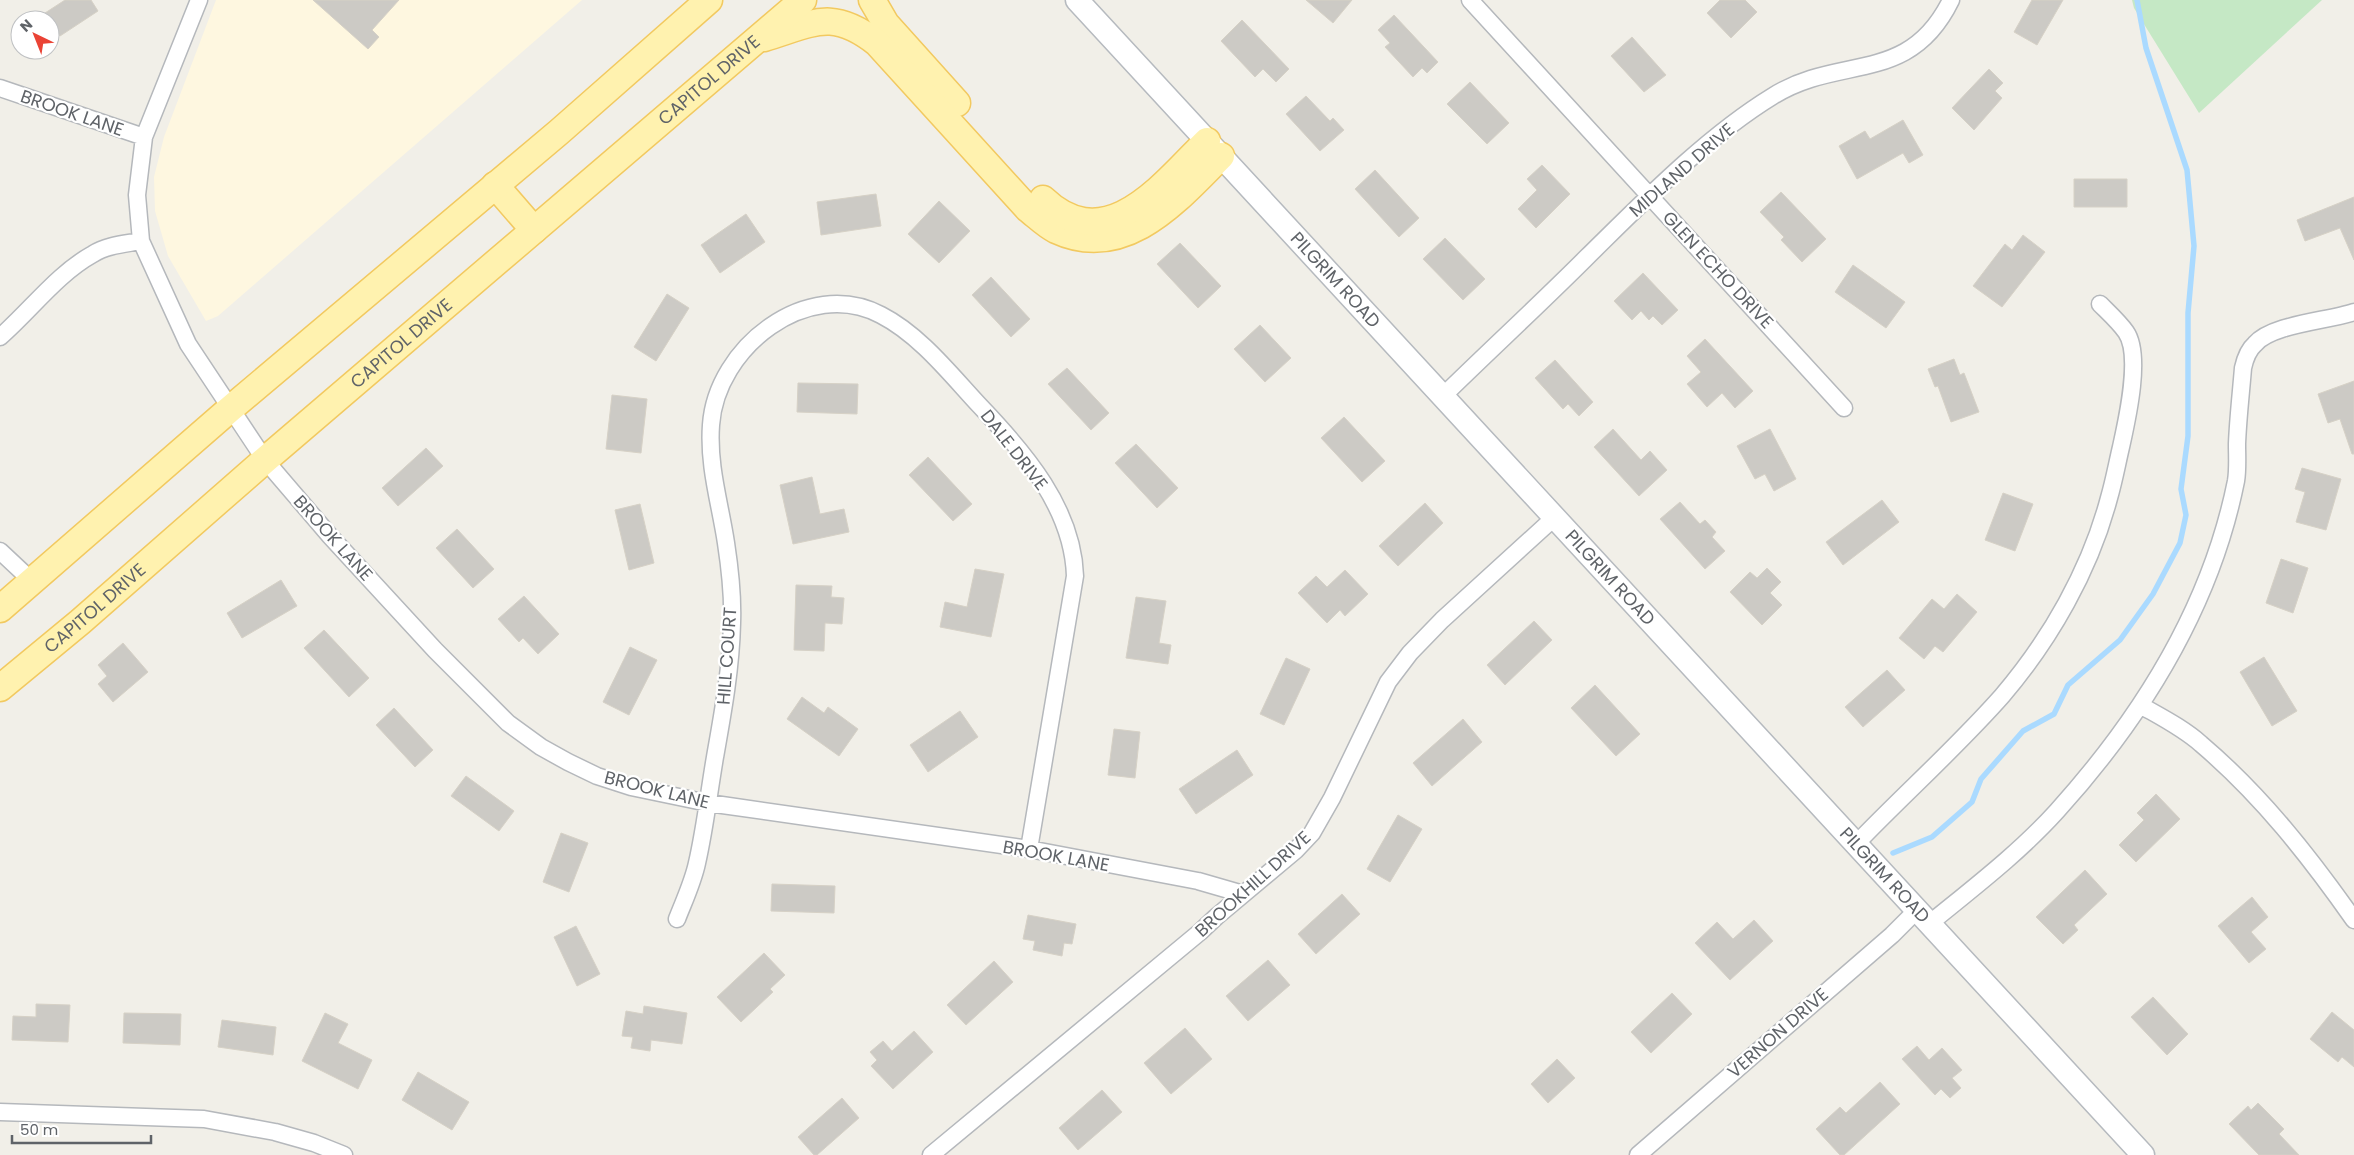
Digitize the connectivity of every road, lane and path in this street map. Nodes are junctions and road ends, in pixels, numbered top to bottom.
1 (199, 0) edge
2 (710, 0) edge
3 (803, 0) edge
4 (872, 0) edge
5 (1077, 0) edge
6 (1470, 0) edge
7 (1951, 0) edge
8 (756, 41) junction
9 (0, 88) edge
10 (144, 137) junction
11 (1214, 148) junction
12 (495, 185) junction
13 (1650, 198) junction
14 (534, 230) junction
15 (141, 241) junction
16 (2100, 304) dead end
17 (2354, 312) edge
18 (0, 337) edge
19 (720, 390) joint
20 (1444, 396) junction
21 (230, 408) junction
22 (1844, 408) dead end
23 (265, 460) junction
24 (1555, 518) junction
25 (0, 551) edge
26 (32, 581) junction
27 (0, 609) edge
28 (0, 688) edge
29 (2140, 705) junction
30 (708, 803) junction
31 (1856, 844) junction
32 (1029, 849) junction
33 (1243, 894) junction
34 (1923, 917) junction
35 (677, 919) dead end
36 (2354, 920) edge
37 (0, 1112) edge
38 (344, 1155) edge
39 (931, 1155) edge
40 (1638, 1155) edge
41 (2143, 1155) edge

1 - 10 street, BROOK LANE
2 - 12 main road
3 - 8 main road, CAPITOL DRIVE
4 - 11 main road
5 - 11 main road, PILGRIM ROAD
6 - 13 street, GLEN ECHO DRIVE
7 - 13 street, MIDLAND DRIVE
8 - 11 main road
8 - 14 main road, CAPITOL DRIVE
9 - 10 street, BROOK LANE
10 - 15 street, BROOK LANE
11 - 20 main road, PILGRIM ROAD
12 - 14 main road
12 - 21 main road
13 - 20 street, MIDLAND DRIVE
13 - 22 street, GLEN ECHO DRIVE
14 - 23 main road, CAPITOL DRIVE
15 - 18 street
15 - 21 street, BROOK LANE
16 - 31 street
17 - 29 street, VERNON DRIVE
19 - 30 street, HILL COURT
19 - 32 street, DALE DRIVE
20 - 24 main road, PILGRIM ROAD
21 - 23 street, BROOK LANE
21 - 26 main road
23 - 28 main road, CAPITOL DRIVE
23 - 30 street, BROOK LANE
24 - 31 main road, PILGRIM ROAD
24 - 33 street, BROOKHILL DRIVE
25 - 26 street
26 - 27 main road
29 - 34 street, VERNON DRIVE
29 - 36 street
30 - 32 street, BROOK LANE
30 - 35 street, HILL COURT
31 - 34 main road, PILGRIM ROAD
32 - 33 street, BROOK LANE
33 - 39 street, BROOKHILL DRIVE
34 - 40 street, VERNON DRIVE
34 - 41 main road, PILGRIM ROAD
37 - 38 street

